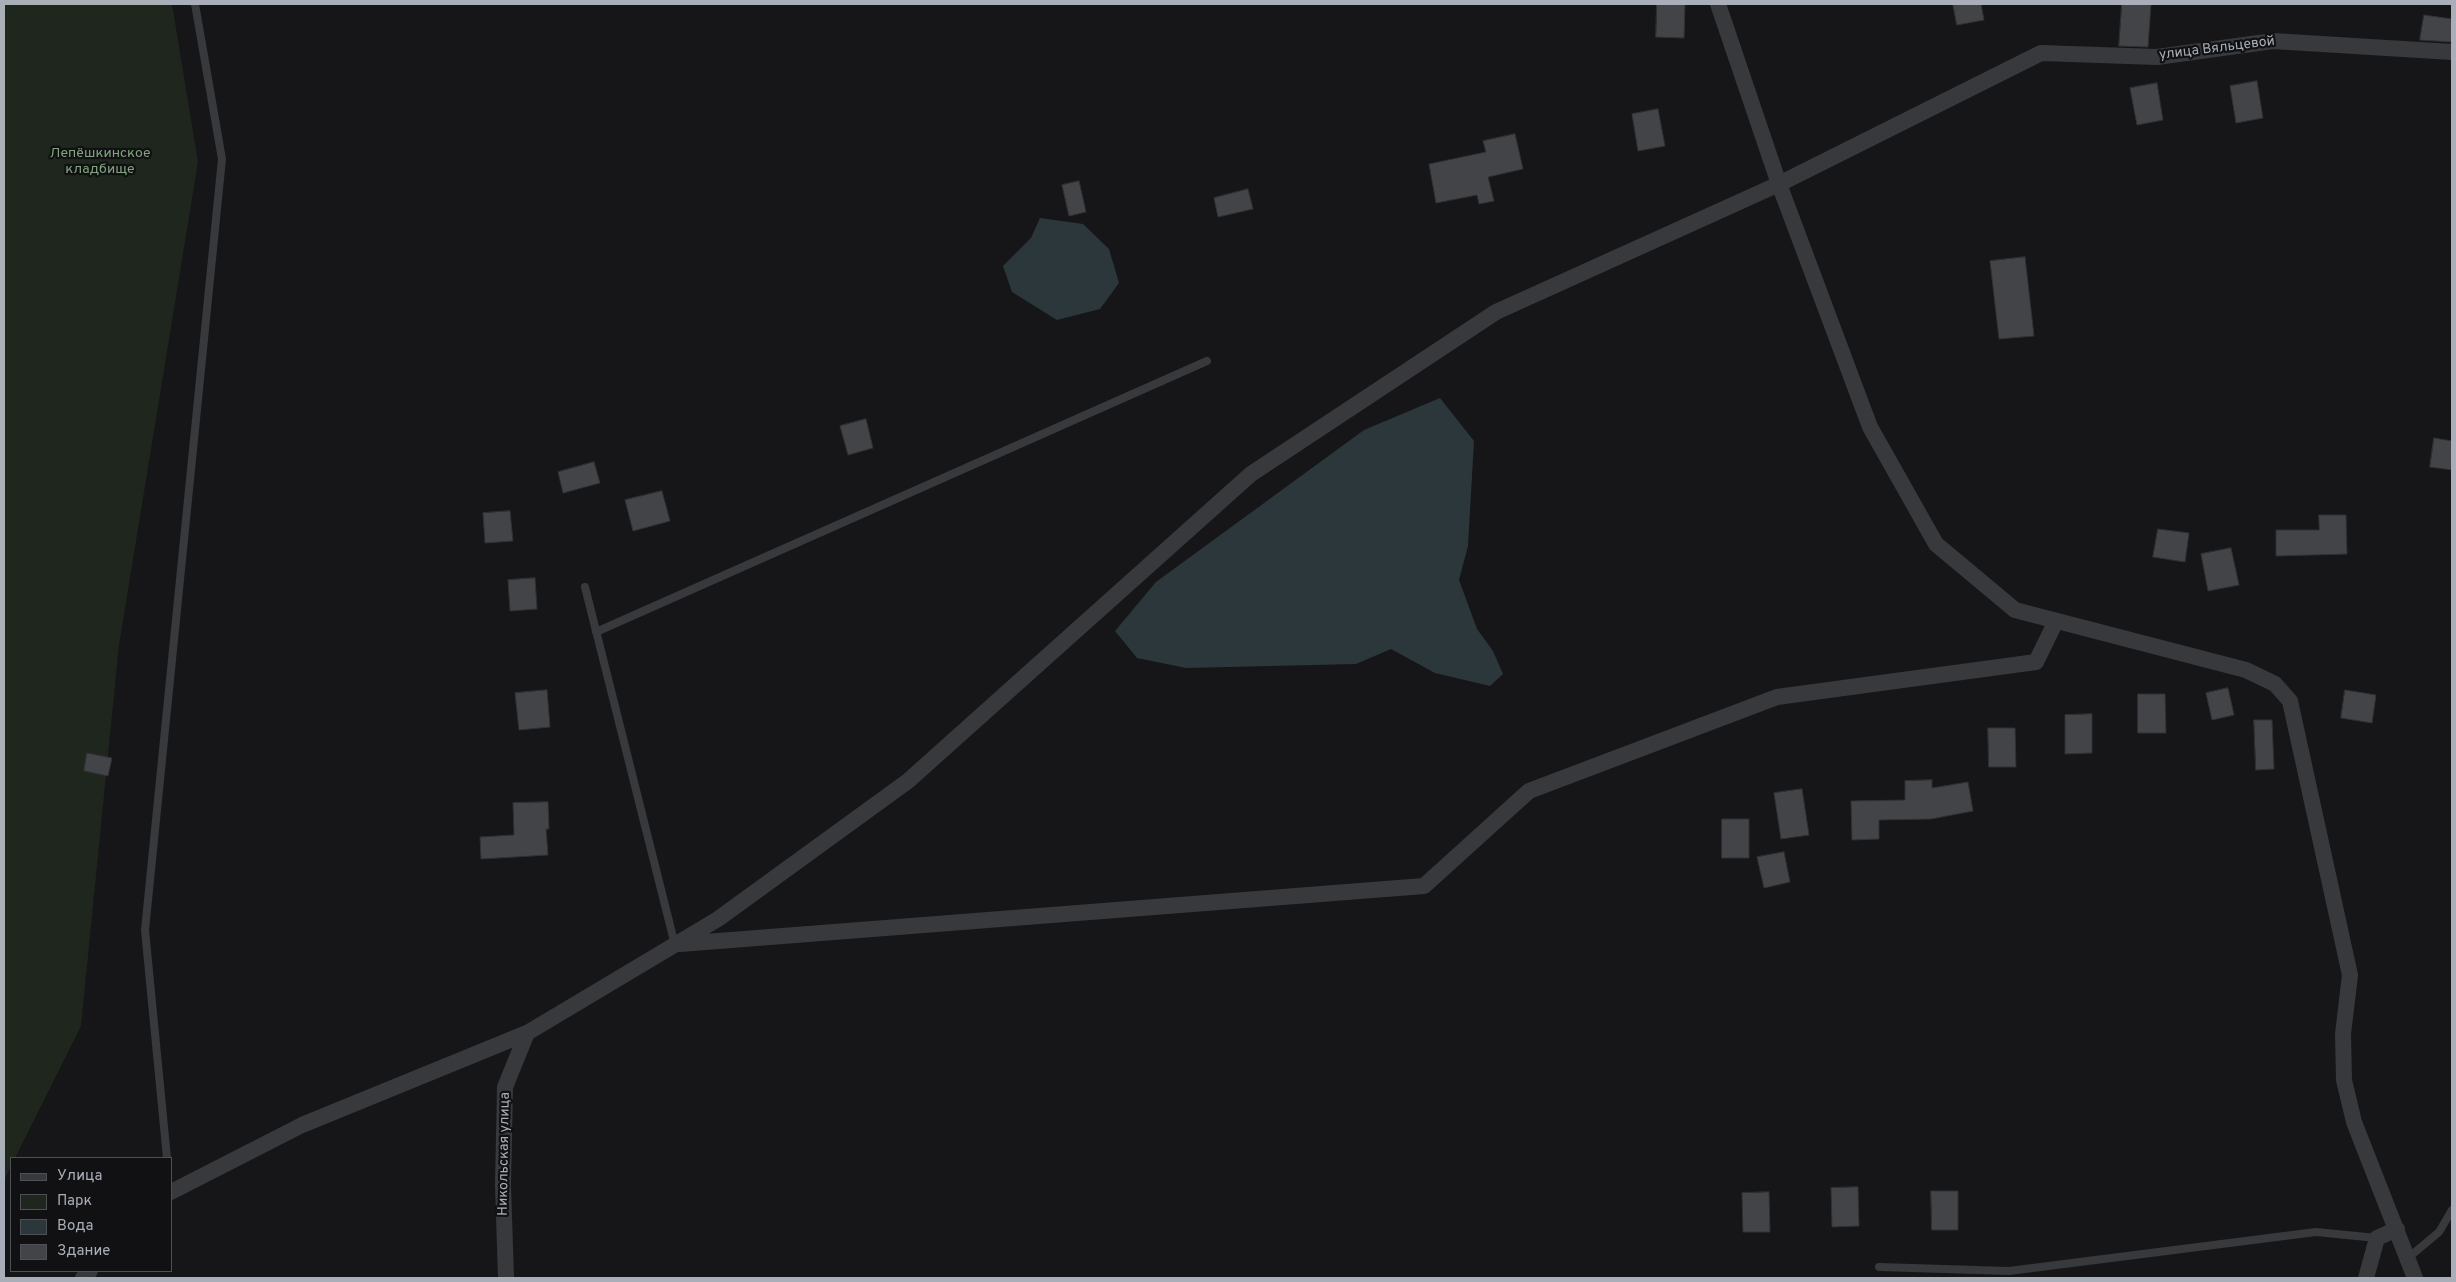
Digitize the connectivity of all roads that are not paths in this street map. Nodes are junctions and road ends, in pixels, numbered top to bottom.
1 (195, 4) edge
2 (1718, 4) edge
3 (2452, 52) edge
4 (1779, 184) junction
5 (1207, 361) dead end
6 (585, 587) dead end
7 (2056, 621) junction
8 (596, 632) junction
9 (675, 945) junction
10 (527, 1033) junction
11 (167, 1157) edge
12 (172, 1191) edge
13 (2452, 1210) edge
14 (2397, 1229) junction
15 (2377, 1238) junction
16 (2408, 1258) junction
17 (1879, 1267) dead end
18 (506, 1278) edge
19 (2366, 1278) edge
20 (2415, 1278) edge

1 - 11 lane
2 - 4 street
3 - 4 street, улица Вяльцевой
4 - 7 street
4 - 9 street
5 - 8 lane
6 - 8 lane
7 - 9 street
7 - 14 street
8 - 9 lane
9 - 10 street
10 - 12 street
10 - 18 street, Никольская улица
13 - 16 lane
14 - 15 street
14 - 16 street
15 - 17 lane
15 - 19 street
16 - 20 street

